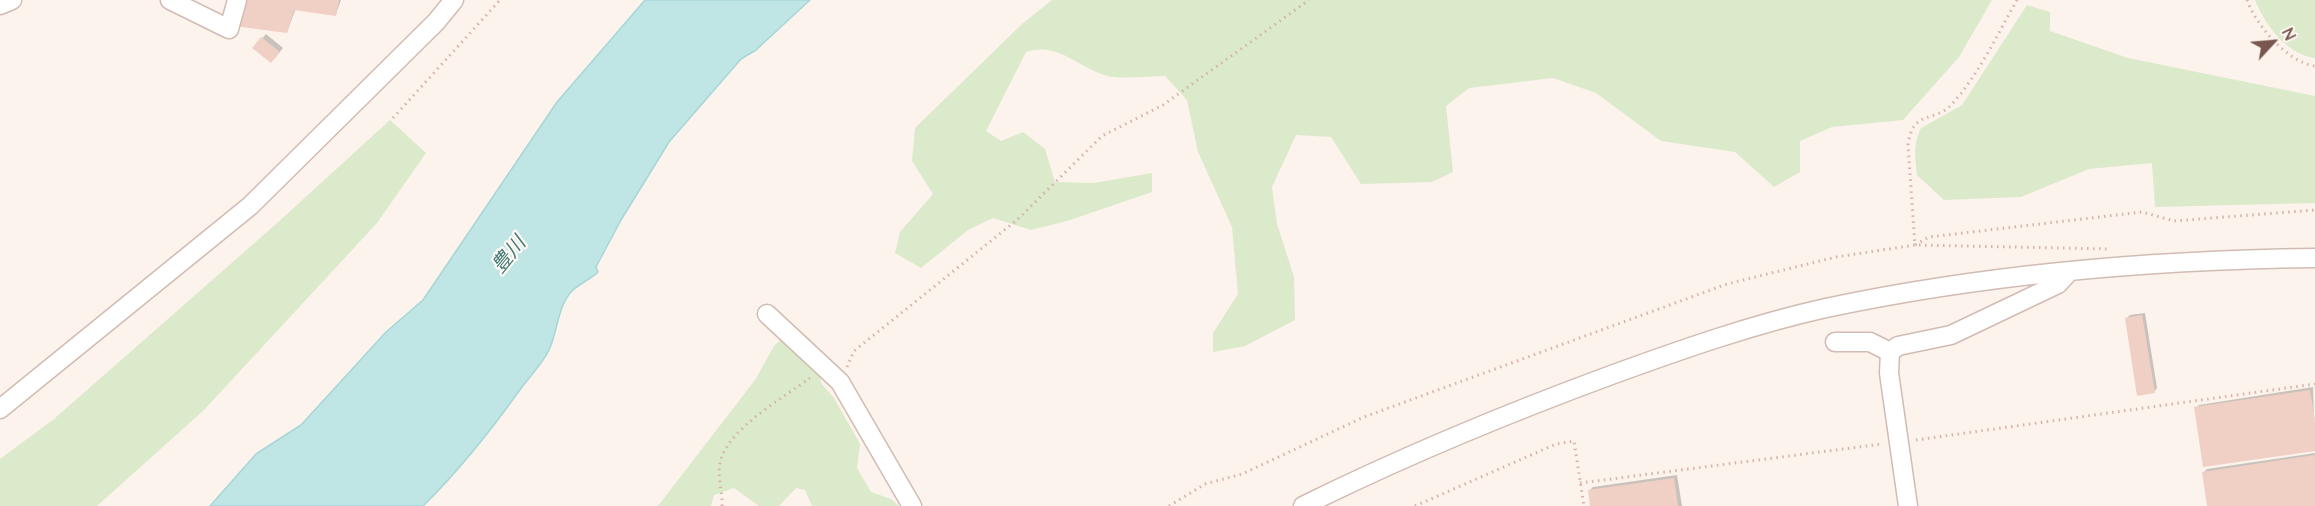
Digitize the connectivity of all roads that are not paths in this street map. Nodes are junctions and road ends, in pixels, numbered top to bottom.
1 (12, 0) edge
2 (170, 0) edge
3 (237, 0) edge
4 (454, 0) edge
5 (0, 5) edge
6 (2315, 258) edge
7 (2069, 272) junction
8 (767, 314) dead end
9 (1835, 342) dead end
10 (1890, 352) junction
11 (0, 409) edge
12 (912, 506) edge
13 (1302, 506) edge
14 (1908, 506) edge

1 - 5 street
2 - 3 street
4 - 11 street
6 - 7 street
7 - 10 street
7 - 13 street
8 - 12 street
9 - 10 street
10 - 14 street

